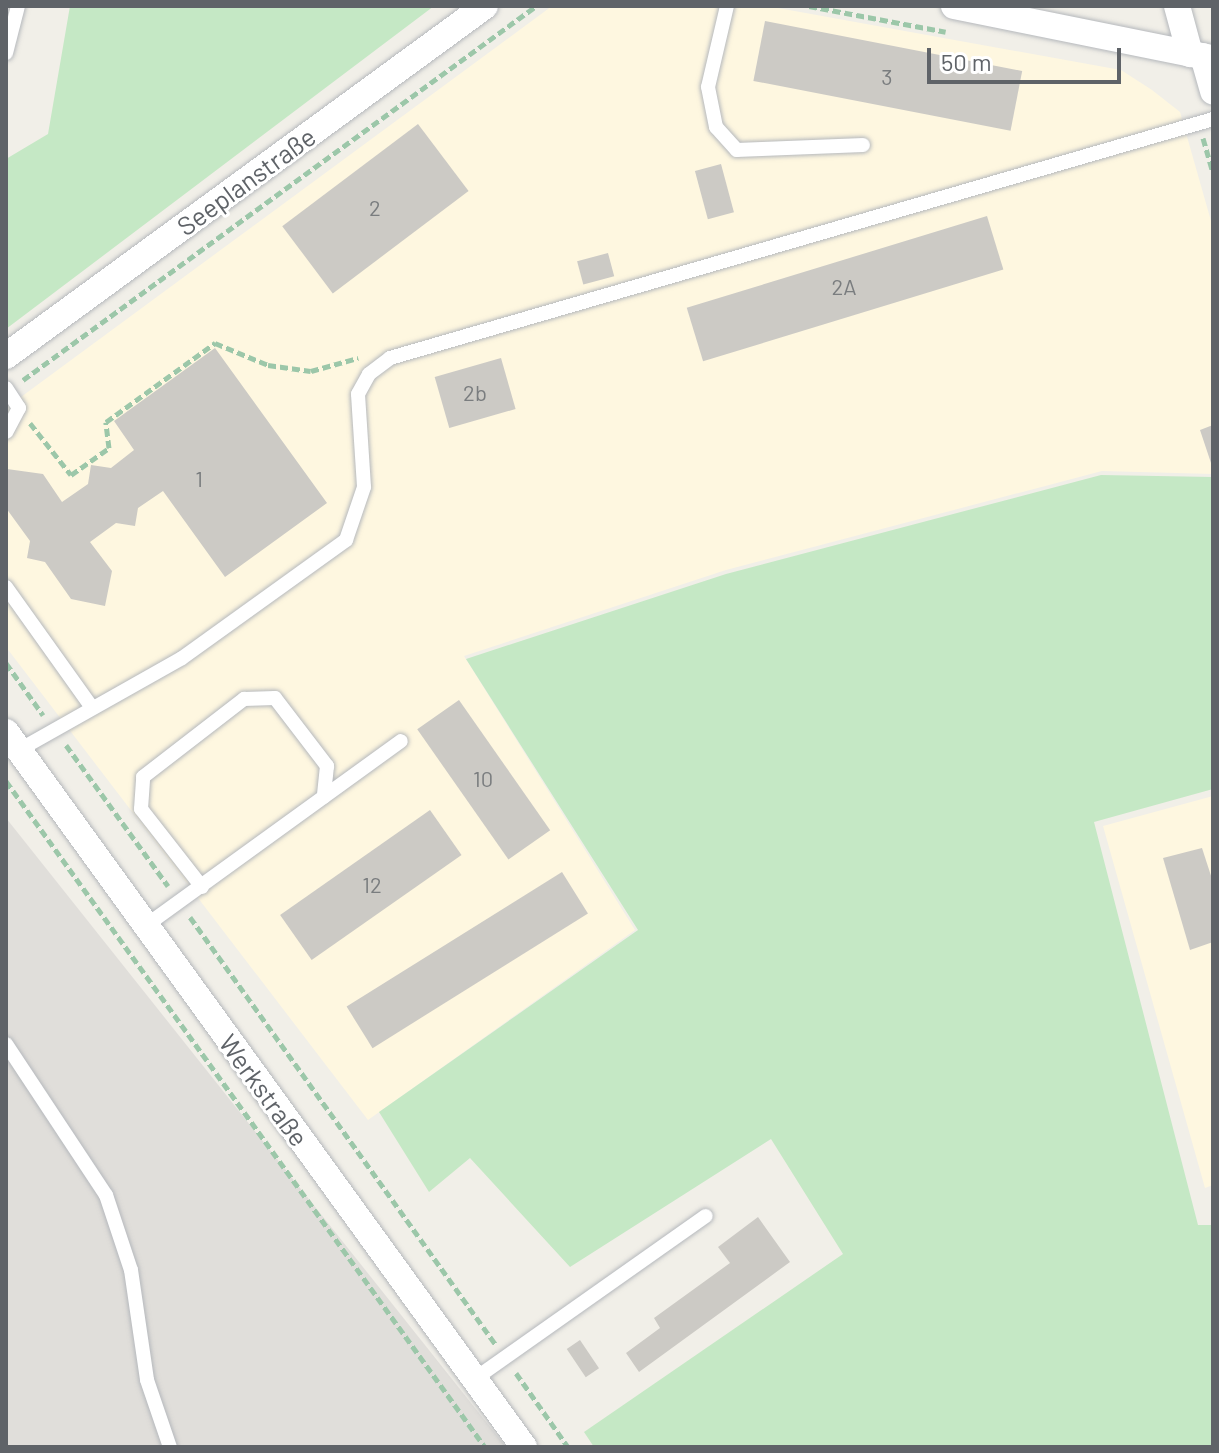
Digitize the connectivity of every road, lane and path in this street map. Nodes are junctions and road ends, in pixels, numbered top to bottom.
1 (18, 6) edge
2 (485, 6) edge
3 (536, 6) edge
4 (727, 6) edge
5 (954, 6) edge
6 (1177, 6) edge
7 (6, 53) edge
8 (1202, 56) edge
9 (1213, 92) edge
10 (1213, 119) edge
11 (863, 145) dead end
12 (6, 356) edge
13 (390, 358) junction
14 (7, 390) edge
15 (19, 408) junction
16 (6, 432) edge
17 (6, 587) edge
18 (6, 663) edge
19 (91, 706) junction
20 (54, 729) junction
21 (12, 741) edge
22 (401, 741) dead end
23 (6, 781) edge
24 (324, 797) junction
25 (202, 887) junction
26 (180, 903) junction
27 (144, 927) junction
28 (6, 1044) edge
29 (706, 1216) dead end
30 (505, 1357) junction
31 (476, 1378) junction
32 (170, 1447) edge
33 (485, 1447) edge
34 (524, 1447) edge
35 (568, 1447) edge

1 - 7 lane
2 - 12 street, Seeplanstraße
3 - 14 path
4 - 11 lane
5 - 8 street
6 - 8 street
8 - 9 street
10 - 13 lane
13 - 15 path
13 - 19 lane
14 - 15 lane
15 - 16 lane
17 - 19 lane
18 - 20 path
19 - 20 lane
20 - 21 lane
20 - 26 path
21 - 27 street, Werkstraße
22 - 24 lane
23 - 33 path
24 - 25 lane
24 - 25 lane
25 - 26 lane
26 - 27 lane
26 - 30 path
27 - 31 street, Werkstraße
28 - 32 lane
29 - 30 lane
30 - 31 lane
30 - 35 path
31 - 34 street, Werkstraße

